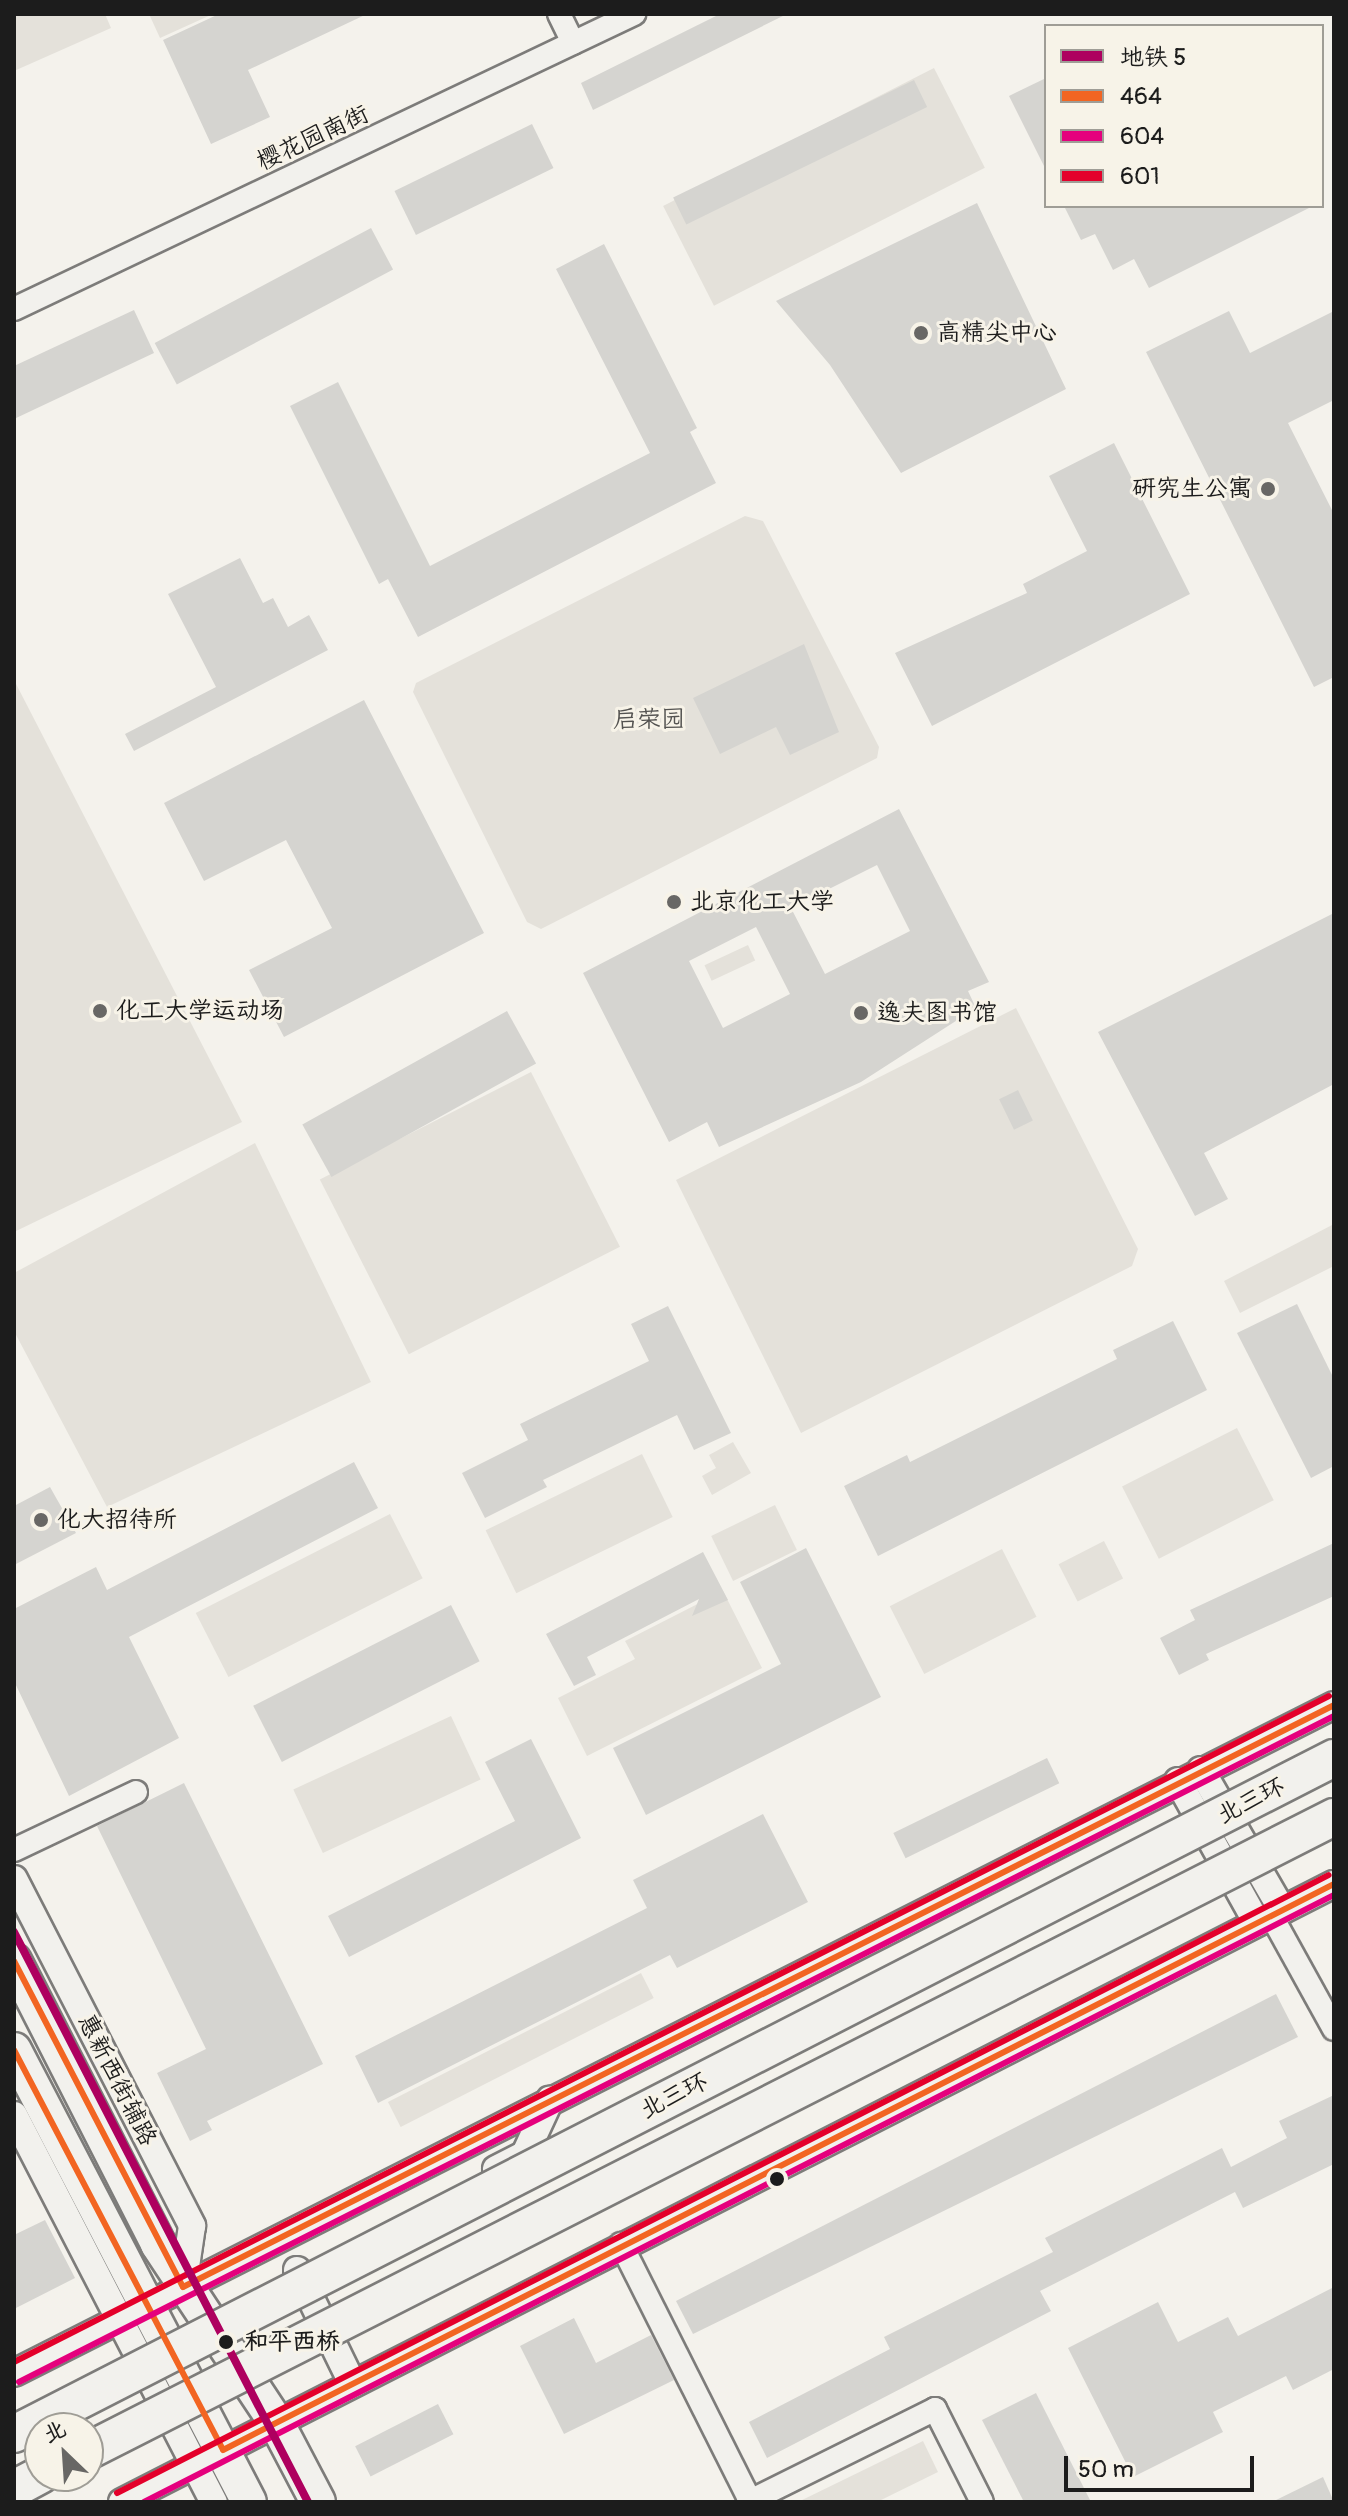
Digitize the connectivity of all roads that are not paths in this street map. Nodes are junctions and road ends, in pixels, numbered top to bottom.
1 (559, 14) edge
2 (634, 14) edge
3 (573, 43) junction
4 (14, 309) edge
5 (1334, 1705) edge
6 (1334, 1758) edge
7 (1190, 1776) junction
8 (136, 1792) dead end
9 (1334, 1817) edge
10 (14, 1850) edge
11 (14, 1879) edge
12 (1334, 1884) edge
13 (1270, 1916) junction
14 (14, 1961) edge
15 (1334, 2029) edge
16 (14, 2050) edge
17 (550, 2100) junction
18 (14, 2115) edge
19 (621, 2244) junction
20 (297, 2270) junction
21 (183, 2287) junction
22 (134, 2312) junction
23 (204, 2318) junction
24 (165, 2338) junction
25 (14, 2373) edge
26 (352, 2383) junction
27 (276, 2422) junction
28 (14, 2434) edge
29 (104, 2443) edge
30 (208, 2457) junction
31 (749, 2501) edge
32 (122, 2502) edge
33 (214, 2502) edge
34 (249, 2502) edge
35 (318, 2502) edge
36 (982, 2502) edge

1 - 3 street
2 - 3 street, 樱花园南街
3 - 4 street, 樱花园南街
5 - 7 street
6 - 28 highway, 北三环, bridge
7 - 13 street
7 - 17 street
8 - 10 street
9 - 29 highway, 北三环, bridge
11 - 21 street, 惠新西街辅路
12 - 13 street
13 - 15 street
13 - 19 street
14 - 21 main road
16 - 22 main road
17 - 20 street
17 - 21 street
18 - 22 street
19 - 26 street
19 - 31 street
20 - 23 street
20 - 26 street
21 - 22 street
21 - 23 main road
22 - 24 main road
22 - 25 street
22 - 30 street
23 - 24 street
23 - 27 main road
24 - 30 main road
26 - 27 street
27 - 30 street
27 - 35 main road
30 - 32 street
30 - 33 street
30 - 34 main road
31 - 36 street

